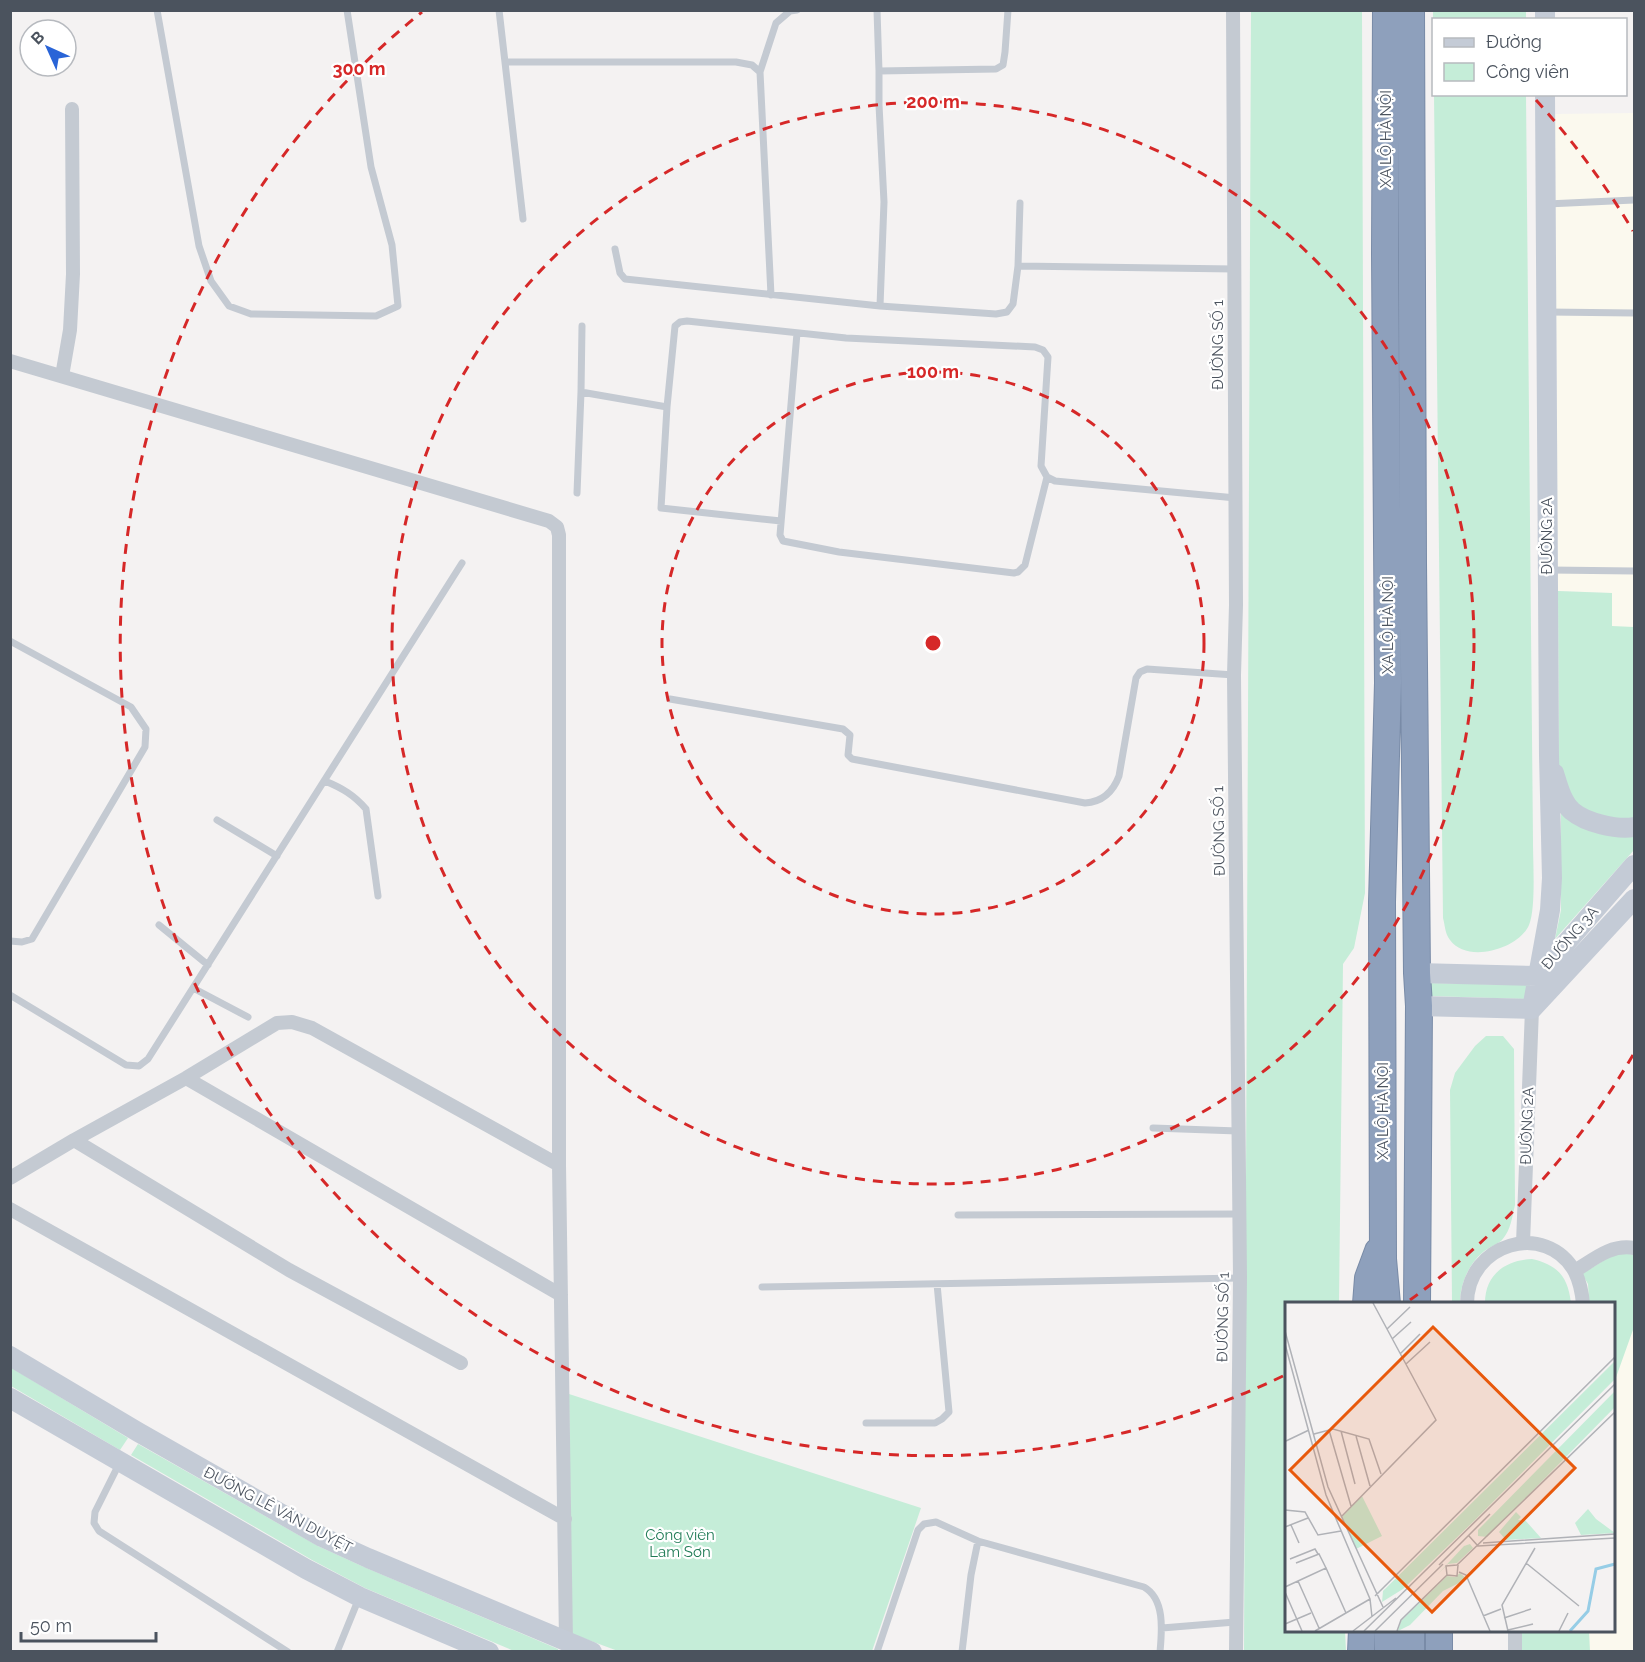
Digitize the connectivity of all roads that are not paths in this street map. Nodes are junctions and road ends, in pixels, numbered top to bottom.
1 (157, 10) edge
2 (347, 10) edge
3 (499, 10) edge
4 (797, 10) edge
5 (877, 10) edge
6 (1008, 10) edge
7 (1233, 10) edge
8 (1386, 10) edge
9 (1411, 10) edge
10 (505, 62) junction
11 (879, 71) junction
12 (760, 72) junction
13 (1545, 96) edge
14 (72, 109) dead end
15 (1635, 200) edge
16 (1020, 203) dead end
17 (1545, 204) junction
18 (523, 219) dead end
19 (615, 249) dead end
20 (1018, 266) junction
21 (1234, 269) junction
22 (771, 295) junction
23 (880, 306) junction
24 (1545, 312) junction
25 (1635, 313) edge
26 (582, 326) dead end
27 (797, 333) junction
28 (10, 361) edge
29 (62, 376) junction
30 (581, 392) junction
31 (667, 406) junction
32 (1047, 477) junction
33 (577, 492) dead end
34 (1236, 498) junction
35 (781, 521) junction
36 (462, 563) dead end
37 (1547, 570) junction
38 (1635, 571) edge
39 (10, 641) edge
40 (1234, 675) junction
41 (670, 699) dead end
42 (1549, 754) junction
43 (325, 781) junction
44 (217, 820) dead end
45 (1635, 827) edge
46 (277, 856) junction
47 (1635, 865) edge
48 (378, 896) dead end
49 (1635, 899) edge
50 (159, 925) dead end
51 (10, 941) edge
52 (208, 965) junction
53 (1417, 973) junction
54 (1537, 976) junction
55 (193, 988) junction
56 (10, 995) edge
57 (1419, 1006) junction
58 (1532, 1010) junction
59 (248, 1017) dead end
60 (186, 1078) junction
61 (1153, 1128) dead end
62 (1238, 1131) junction
63 (74, 1140) junction
64 (559, 1165) junction
65 (10, 1178) edge
66 (10, 1209) edge
67 (1239, 1214) junction
68 (958, 1215) dead end
69 (1418, 1234) junction
70 (1383, 1240) junction
71 (1523, 1243) junction
72 (1635, 1248) edge
73 (1575, 1271) junction
74 (1240, 1278) junction
75 (937, 1284) junction
76 (762, 1287) dead end
77 (561, 1295) junction
78 (1366, 1302) edge
79 (1387, 1302) edge
80 (1417, 1302) edge
81 (1431, 1302) edge
82 (1467, 1302) edge
83 (1583, 1302) edge
84 (10, 1356) edge
85 (461, 1363) dead end
86 (10, 1398) edge
87 (866, 1423) dead end
88 (138, 1432) junction
89 (120, 1461) junction
90 (565, 1519) junction
91 (978, 1541) junction
92 (360, 1597) junction
93 (1235, 1622) junction
94 (1162, 1628) junction
95 (1362, 1632) edge
96 (1388, 1632) edge
97 (1411, 1632) edge
98 (1438, 1632) edge
99 (1515, 1632) edge
100 (565, 1646) edge
101 (288, 1652) edge
102 (338, 1652) edge
103 (489, 1652) edge
104 (592, 1652) edge
105 (877, 1652) edge
106 (962, 1652) edge
107 (1160, 1652) edge
108 (1236, 1652) edge
109 (1361, 1652) edge
110 (1388, 1652) edge
111 (1411, 1652) edge
112 (1439, 1652) edge
113 (1515, 1652) edge

1 - 2 lane
3 - 10 lane
4 - 12 lane
5 - 11 lane
6 - 11 lane
7 - 21 street, ĐƯỜNG SỐ 1
8 - 70 highway, XA LỘ HÀ NỘI
9 - 53 highway, XA LỘ HÀ NỘI
10 - 12 lane
10 - 18 lane
11 - 23 lane
12 - 22 lane
13 - 17 street, ĐƯỜNG 2A
14 - 29 street
15 - 17 lane
16 - 20 lane
17 - 24 street, ĐƯỜNG 2A
19 - 22 lane
20 - 21 lane
20 - 23 lane
21 - 34 street, ĐƯỜNG SỐ 1
22 - 23 lane
24 - 25 lane
24 - 37 street, ĐƯỜNG 2A
26 - 30 lane
27 - 31 lane
27 - 32 lane
27 - 35 lane
28 - 29 street
29 - 64 street
30 - 31 lane
30 - 33 lane
31 - 35 lane
32 - 34 lane
32 - 35 lane
34 - 40 street, ĐƯỜNG SỐ 1
36 - 43 lane
37 - 38 lane
37 - 42 street, ĐƯỜNG 2A
39 - 51 lane
40 - 41 lane
40 - 62 street, ĐƯỜNG SỐ 1
42 - 45 street
42 - 54 street, ĐƯỜNG 2A
43 - 46 lane
43 - 48 lane
44 - 46 lane
46 - 52 lane
47 - 54 street, ĐƯỜNG 3A
49 - 58 street, ĐƯỜNG 3A
50 - 52 lane
52 - 55 lane
53 - 54 street, ĐƯỜNG 3A
53 - 57 highway, XA LỘ HÀ NỘI
54 - 58 street, ĐƯỜNG 2A
55 - 56 lane
55 - 59 lane
57 - 58 street
57 - 69 highway
58 - 71 street, ĐƯỜNG 2A
60 - 63 street
60 - 64 street
60 - 77 street
61 - 62 lane
62 - 67 street, ĐƯỜNG SỐ 1
63 - 65 street
63 - 85 street
64 - 77 street
66 - 90 street
67 - 68 lane
67 - 74 street, ĐƯỜNG SỐ 1
69 - 80 highway
69 - 81 highway
70 - 78 highway, XA LỘ HÀ NỘI
70 - 79 highway, XA LỘ HÀ NỘI
71 - 73 street
71 - 82 street
72 - 73 street
73 - 83 street
74 - 75 lane
74 - 93 street, ĐƯỜNG SỐ 1
75 - 76 lane
75 - 87 lane
77 - 90 street
84 - 88 street, ĐƯỜNG LÊ VĂN DUYỆT
86 - 89 street
88 - 89 street
88 - 100 street, ĐƯỜNG LÊ VĂN DUYỆT
89 - 92 street
89 - 101 lane
90 - 100 street
91 - 94 lane
91 - 105 lane
91 - 106 lane
92 - 102 lane
92 - 103 street
93 - 94 lane
93 - 108 street, ĐƯỜNG SỐ 1
94 - 107 lane
95 - 109 highway
96 - 110 highway
97 - 111 highway
98 - 112 highway
99 - 113 street
100 - 104 street, ĐƯỜNG LÊ VĂN DUYỆT

